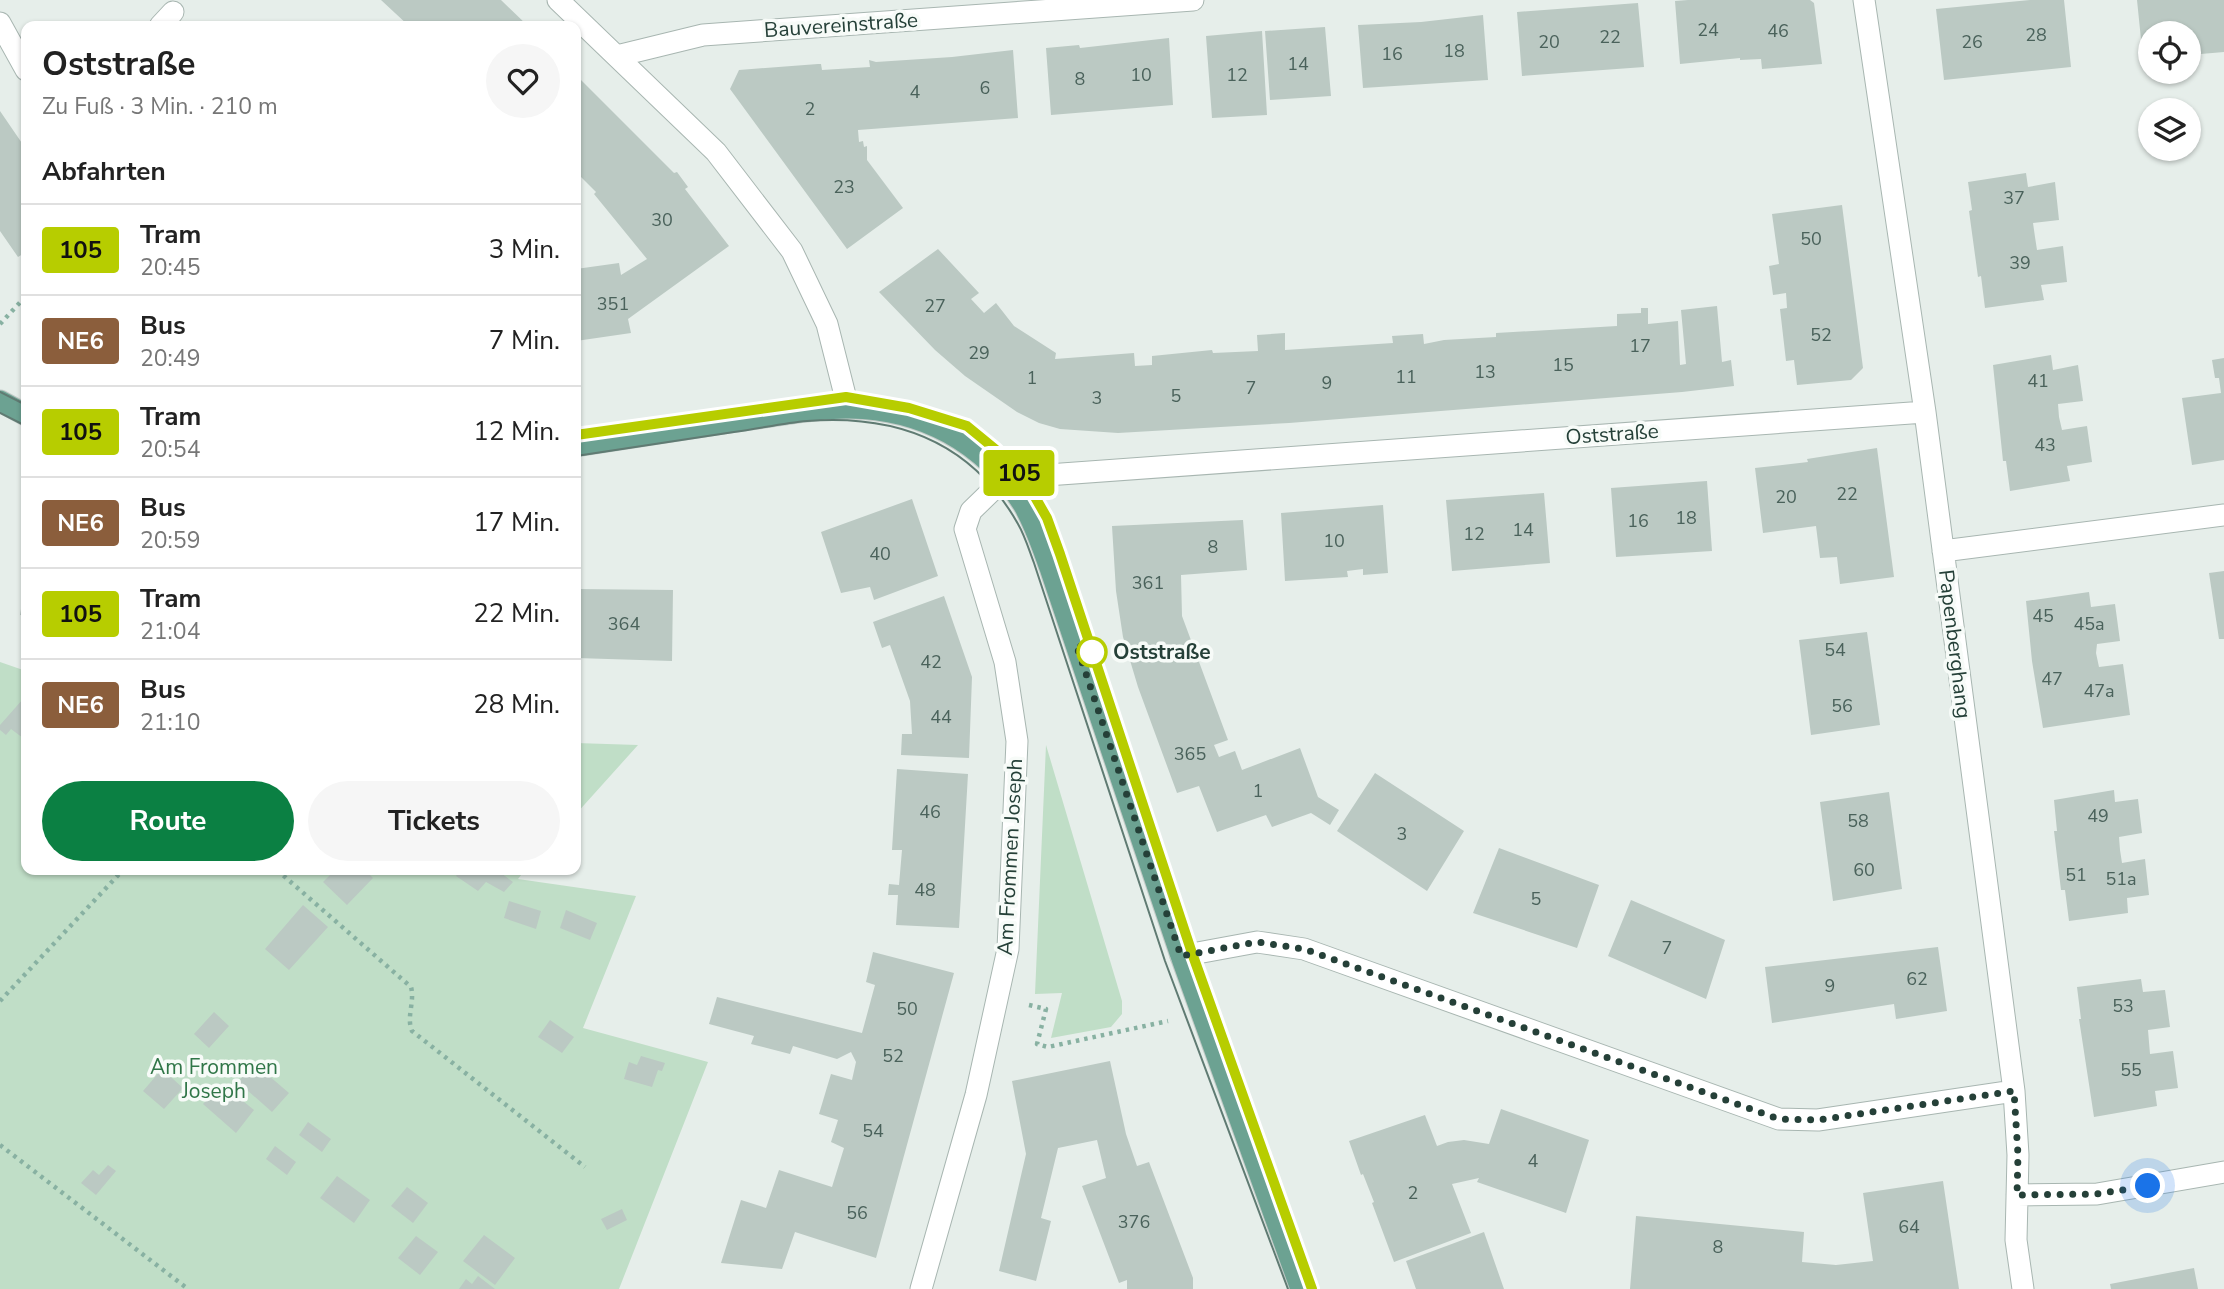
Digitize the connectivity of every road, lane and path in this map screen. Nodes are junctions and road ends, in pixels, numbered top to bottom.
1 (558, 0) edge
2 (1193, 0) edge
3 (1864, 0) edge
4 (580, 21) edge
5 (581, 22) edge
6 (0, 23) edge
7 (617, 56) junction
8 (21, 61) edge
9 (21, 301) edge
10 (0, 324) edge
11 (0, 401) edge
12 (848, 407) junction
13 (21, 412) edge
14 (1925, 412) junction
15 (581, 445) edge
16 (1004, 478) junction
17 (2224, 515) edge
18 (1942, 551) junction
19 (118, 875) edge
20 (283, 875) edge
21 (1181, 956) junction
22 (0, 1001) edge
23 (1202, 1014) junction
24 (1044, 1017) dead end
25 (2014, 1091) junction
26 (0, 1145) edge
27 (584, 1167) dead end
28 (2224, 1172) edge
29 (2017, 1195) junction
30 (188, 1289) edge
31 (920, 1289) edge
32 (1301, 1289) edge
33 (2023, 1289) edge

1 - 4 street
2 - 7 street, Bauvereinstraße
3 - 14 street, Papenberghang
5 - 7 street
6 - 8 street
7 - 12 street
9 - 10 path
11 - 13 main road
12 - 15 main road
12 - 16 main road
14 - 16 street, Oststraße
14 - 18 street, Papenberghang
16 - 21 main road
16 - 31 street, Am Frommen Joseph
17 - 18 street
18 - 25 street, Papenberghang
19 - 22 path
20 - 27 path
21 - 23 main road
21 - 25 street
23 - 24 path
23 - 32 main road
25 - 29 street, Papenberghang
26 - 30 path
28 - 29 street
29 - 33 street, Papenberghang

